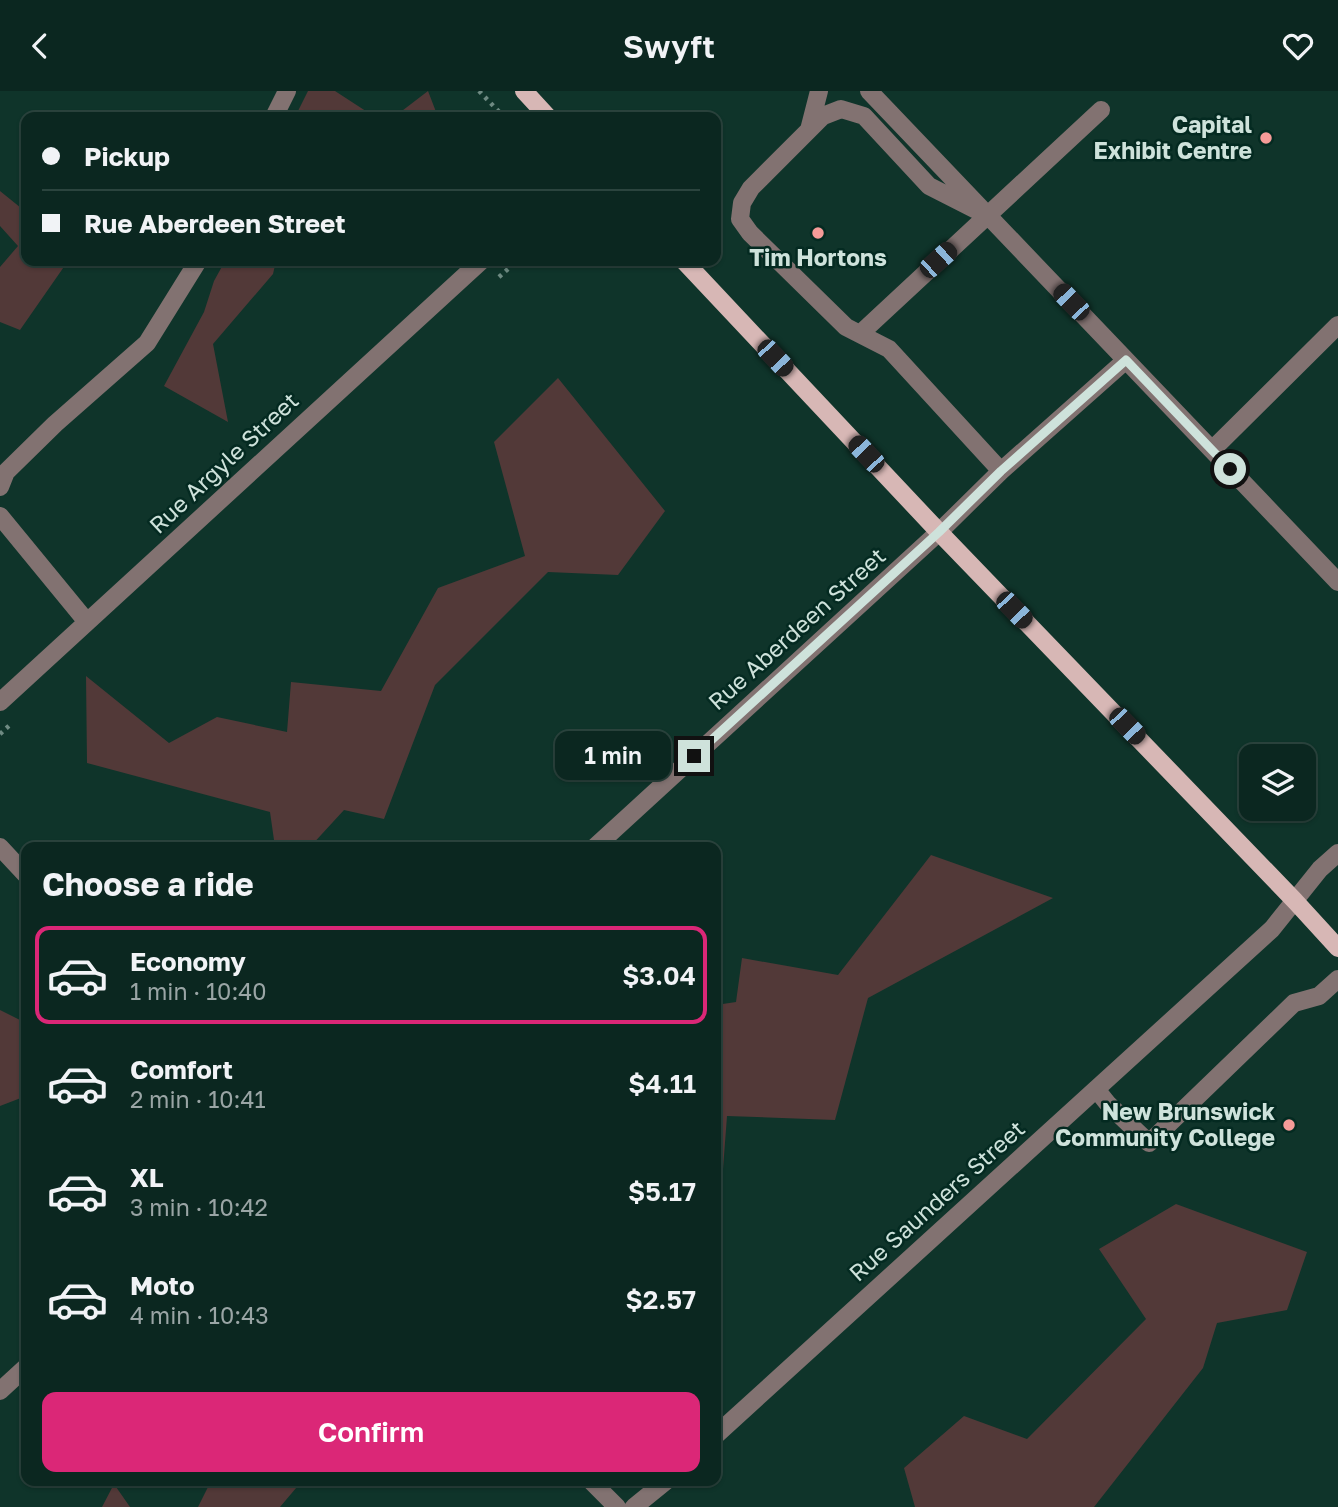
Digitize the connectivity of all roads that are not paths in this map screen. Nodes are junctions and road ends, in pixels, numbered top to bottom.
1 (286, 91) edge
2 (524, 91) edge
3 (819, 91) edge
4 (869, 91) edge
5 (1101, 110) dead end
6 (276, 112) edge
7 (543, 112) edge
8 (810, 130) junction
9 (988, 216) junction
10 (195, 266) edge
11 (476, 266) edge
12 (689, 266) edge
13 (1338, 325) edge
14 (861, 333) junction
15 (1126, 360) junction
16 (1212, 450) junction
17 (1001, 471) junction
18 (0, 487) edge
19 (0, 516) edge
20 (939, 532) junction
21 (1338, 582) edge
22 (87, 622) junction
23 (0, 702) edge
24 (600, 842) edge
25 (0, 847) edge
26 (1338, 853) edge
27 (21, 870) edge
28 (1295, 901) junction
29 (1338, 948) edge
30 (1338, 979) edge
31 (1096, 1089) junction
32 (21, 1372) edge
33 (0, 1391) edge
34 (721, 1430) edge
35 (596, 1486) edge
36 (660, 1486) edge
37 (617, 1507) edge
38 (634, 1507) edge

1 - 6 street
2 - 7 main road
3 - 8 street
4 - 9 street
5 - 9 street
8 - 9 street
8 - 14 street
9 - 14 street
9 - 15 street
10 - 18 street
11 - 22 street, Rue Argyle Street
12 - 20 main road
13 - 16 street
14 - 17 street
15 - 16 street
15 - 17 street, Rue Aberdeen Street
16 - 21 street
17 - 20 street, Rue Aberdeen Street
19 - 22 street
20 - 24 street, Rue Aberdeen Street
20 - 28 main road
22 - 23 street, Rue Argyle Street
25 - 27 street
26 - 28 street, Rue Saunders Street
28 - 29 main road
28 - 31 street, Rue Saunders Street
30 - 31 street
31 - 34 street, Rue Saunders Street
32 - 33 street
35 - 37 street
36 - 38 street

